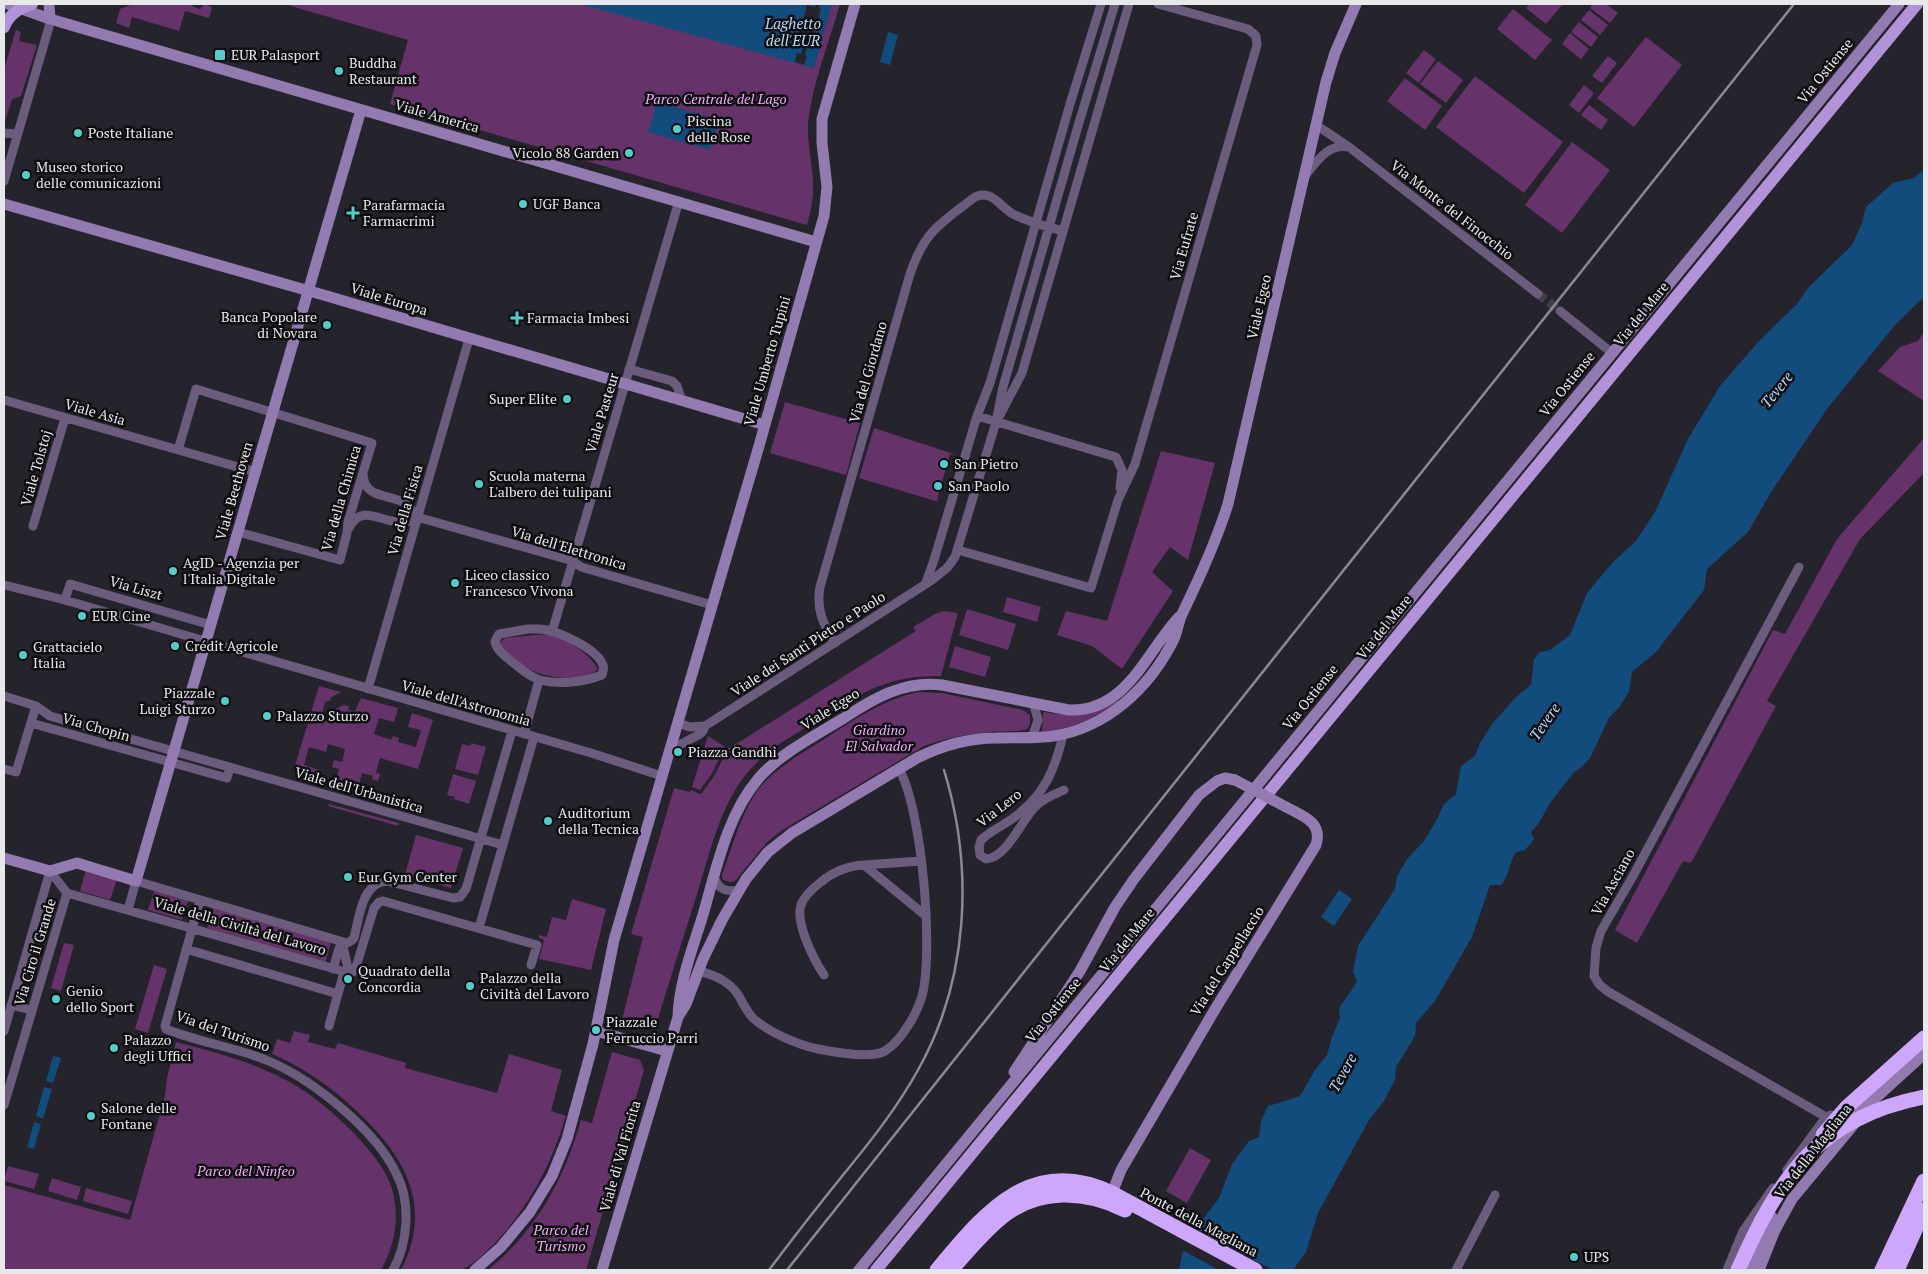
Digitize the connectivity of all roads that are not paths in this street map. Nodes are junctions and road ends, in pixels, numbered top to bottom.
1 (49, 4) edge
2 (855, 4) edge
3 (1101, 4) edge
4 (1115, 4) edge
5 (1129, 4) edge
6 (1158, 4) edge
7 (1356, 4) edge
8 (1899, 4) edge
9 (1917, 4) edge
10 (20, 5) edge
11 (50, 19) junction
12 (4, 27) edge
13 (1090, 40) junction
14 (1102, 44) junction
15 (1115, 48) junction
16 (1070, 104) junction
17 (1083, 108) junction
18 (361, 110) junction
19 (1097, 112) junction
20 (1316, 125) junction
21 (4, 133) edge
22 (17, 134) junction
23 (1349, 147) junction
24 (1052, 168) junction
25 (1066, 172) junction
26 (1078, 176) junction
27 (1304, 176) junction
28 (4, 181) edge
29 (679, 202) junction
30 (4, 204) edge
31 (1035, 222) junction
32 (1050, 227) junction
33 (1062, 231) junction
34 (816, 242) junction
35 (1018, 285) junction
36 (1032, 289) junction
37 (308, 291) junction
38 (1044, 292) junction
39 (1538, 294) tunnel mouth
40 (1560, 311) tunnel mouth
41 (1004, 334) junction
42 (1017, 338) junction
43 (469, 339) junction
44 (1031, 341) junction
45 (1612, 353) junction
46 (629, 369) junction
47 (624, 384) junction
48 (4, 400) edge
49 (682, 400) junction
50 (272, 412) junction
51 (977, 416) junction
52 (65, 418) junction
53 (996, 422) junction
54 (765, 425) junction
55 (178, 450) junction
56 (255, 472) junction
57 (363, 472) junction
58 (1118, 500) junction
59 (418, 517) junction
60 (33, 526) dead end
61 (238, 532) junction
62 (347, 533) junction
63 (958, 550) junction
64 (573, 562) junction
65 (1799, 567) dead end
66 (926, 584) junction
67 (4, 585) edge
68 (65, 600) junction
69 (712, 606) junction
70 (1182, 615) junction
71 (211, 625) junction
72 (552, 632) junction
73 (206, 641) junction
74 (835, 643) junction
75 (539, 680) junction
76 (368, 689) junction
77 (4, 696) edge
78 (1034, 704) junction
79 (36, 706) junction
80 (31, 723) junction
81 (678, 723) junction
82 (704, 726) junction
83 (512, 731) junction
84 (524, 734) junction
85 (1063, 735) junction
86 (534, 737) junction
87 (1032, 738) junction
88 (670, 750) junction
89 (172, 758) junction
90 (4, 769) edge
91 (899, 769) junction
92 (661, 780) junction
93 (1064, 790) dead end
94 (481, 839) junction
95 (503, 845) junction
96 (4, 858) edge
97 (921, 861) junction
98 (864, 865) junction
99 (50, 871) junction
100 (714, 876) junction
101 (136, 881) junction
102 (739, 890) junction
103 (66, 893) junction
104 (200, 900) junction
105 (128, 910) junction
106 (926, 916) junction
107 (192, 928) junction
108 (478, 928) junction
109 (342, 942) junction
110 (186, 949) junction
111 (531, 964) dead end
112 (333, 969) junction
113 (698, 971) junction
114 (346, 973) junction
115 (824, 975) dead end
116 (338, 994) junction
117 (11, 1005) junction
118 (31, 1010) junction
119 (678, 1017) junction
120 (329, 1026) dead end
121 (4, 1031) edge
122 (596, 1031) junction
123 (1924, 1038) edge
124 (667, 1051) junction
125 (1924, 1054) edge
126 (1003, 1094) junction
127 (1924, 1097) edge
128 (4, 1105) edge
129 (1868, 1106) junction
130 (1826, 1116) junction
131 (1813, 1149) junction
132 (1924, 1181) edge
133 (1094, 1192) junction
134 (1112, 1193) junction
135 (1495, 1195) dead end
136 (1125, 1205) junction
137 (1924, 1210) edge
138 (1924, 1230) edge
139 (1743, 1231) junction
140 (1761, 1239) junction
141 (966, 1254) junction
142 (392, 1270) edge
143 (475, 1270) edge
144 (602, 1270) edge
145 (859, 1270) edge
146 (876, 1270) edge
147 (937, 1270) edge
148 (952, 1270) edge
149 (957, 1270) edge
150 (1236, 1270) edge
151 (1255, 1270) edge
152 (1456, 1270) edge
153 (1727, 1270) edge
154 (1738, 1270) edge
155 (1749, 1270) edge
156 (1759, 1270) edge
157 (1882, 1270) edge
158 (1898, 1270) edge

1 - 11 main road
2 - 34 main road, Viale Umberto Tupini
3 - 13 street
4 - 14 street
5 - 15 street
6 - 58 street, Via Eufrate
7 - 20 main road, Viale Egeo
8 - 45 main road, Via Ostiense
9 - 146 main road, Via del Mare
10 - 11 main road, Viale America
10 - 12 main road
11 - 18 main road, Viale America
11 - 22 street
13 - 14 street
13 - 16 street
14 - 15 street
14 - 17 street
15 - 19 street
16 - 17 street
16 - 24 street
17 - 19 street
17 - 25 street
18 - 29 main road, Viale America
18 - 37 main road, Viale Beethoven
19 - 26 street
20 - 23 street, Via Monte del Finocchio
20 - 27 main road, Viale Egeo
21 - 22 street
22 - 28 street
23 - 27 street
23 - 39 street, Via Monte del Finocchio
24 - 25 street
24 - 31 street
25 - 26 street
25 - 32 street
26 - 33 street
27 - 70 main road, Viale Egeo
29 - 34 main road, Viale America
29 - 46 street, Viale Pasteur
30 - 37 main road, Viale Europa
31 - 32 street
31 - 35 street
31 - 74 street, Via del Giordano
32 - 33 street
32 - 36 street
33 - 38 street
34 - 54 main road, Viale Umberto Tupini
35 - 36 street
35 - 41 street
36 - 38 street
36 - 42 street
37 - 43 main road, Viale Europa
37 - 50 main road, Viale Beethoven
38 - 44 street
40 - 45 street
41 - 42 street
41 - 51 street
42 - 44 street
42 - 53 street
43 - 47 main road, Viale Europa
43 - 59 street, Via della Fisica
44 - 53 street
45 - 126 main road, Via Ostiense
46 - 47 street, Viale Pasteur
46 - 49 street
47 - 49 main road, Viale Europa
47 - 64 street, Viale Pasteur
48 - 52 street, Viale Asia
49 - 54 main road, Viale Europa
50 - 55 street
50 - 56 main road, Viale Beethoven
50 - 57 street, Via della Chimica
51 - 53 street
51 - 66 street
52 - 55 street, Viale Asia
52 - 60 street, Viale Tolstoj
53 - 58 street
53 - 63 street, Viale dei Santi Pietro e Paolo
54 - 69 main road, Viale Umberto Tupini
55 - 56 street, Viale Asia
56 - 61 main road, Viale Beethoven
57 - 59 street
57 - 62 street, Via della Chimica
58 - 63 street
59 - 62 street
59 - 64 street, Via dell'Elettronica
59 - 76 street, Via della Fisica
61 - 62 street, Via della Chimica
61 - 71 main road, Viale Beethoven
63 - 66 street, Viale dei Santi Pietro e Paolo
64 - 69 street, Via dell'Elettronica
64 - 72 street, Viale Pasteur
65 - 130 street, Via Asciano
66 - 74 street, Viale dei Santi Pietro e Paolo
67 - 68 street
68 - 71 street, Via Liszt
68 - 73 street
69 - 81 main road, Viale Umberto Tupini
70 - 78 main road, Viale Egeo
70 - 85 main road, Viale Egeo
71 - 73 main road, Viale Beethoven
72 - 75 street
72 - 75 street
73 - 76 street, Viale dell'Astronomia
73 - 89 main road, Viale Beethoven
74 - 82 street, Viale dei Santi Pietro e Paolo
75 - 84 street
76 - 83 street, Viale dell'Astronomia
77 - 79 street, Via Chopin
78 - 87 street
78 - 100 main road, Viale Egeo
79 - 80 street
79 - 89 street, Via Chopin
80 - 89 street, Via Chopin
80 - 90 street
81 - 82 street
81 - 88 main road
82 - 88 street
83 - 84 street, Viale dell'Astronomia
83 - 94 street
84 - 86 street, Viale dell'Astronomia
85 - 87 main road, Viale Egeo
85 - 93 street, Via Lero
86 - 92 street, Viale dell'Astronomia
86 - 95 street
87 - 91 main road, Viale Egeo
88 - 92 main road
89 - 94 street, Viale dell'Urbanistica
89 - 101 main road, Viale Beethoven
91 - 97 street
91 - 102 main road, Viale Egeo
92 - 122 main road
94 - 95 street
94 - 109 street
95 - 108 street
96 - 99 main road
97 - 98 street
97 - 106 street
98 - 106 street
98 - 115 street
99 - 101 main road, Viale della Civiltà del Lavoro
99 - 103 street
99 - 117 street, Via Ciro il Grande
100 - 102 street
100 - 119 main road, Viale Egeo
101 - 104 street, Viale della Civiltà del Lavoro
101 - 105 street
102 - 113 main road, Viale Egeo
103 - 105 street, Viale della Civiltà del Lavoro
103 - 118 street, Via Ciro il Grande
104 - 107 street
104 - 109 street, Viale della Civiltà del Lavoro
105 - 107 street, Viale della Civiltà del Lavoro
106 - 113 street
107 - 110 street
107 - 112 street, Viale della Civiltà del Lavoro
108 - 111 street
108 - 114 street
109 - 112 street
109 - 114 street
110 - 116 street
110 - 142 street, Via del Turismo
112 - 114 street, Viale della Civiltà del Lavoro
113 - 119 main road, Viale Egeo
114 - 116 street
116 - 120 street
117 - 118 street
117 - 121 street, Via Ciro il Grande
118 - 128 street, Via Ciro il Grande
119 - 124 main road, Viale Egeo
122 - 124 main road
122 - 143 main road
123 - 131 highway, bridge
124 - 144 main road, Viale di Val Fiorita
125 - 129 main road, Via della Magliana
126 - 134 main road, Via del Cappellaccio, bridge
126 - 145 main road, Via Ostiense
127 - 131 highway, bridge
129 - 130 street, Via della Magliana
129 - 140 main road, Via della Magliana
129 - 156 main road, Via della Magliana
130 - 139 street, Via della Magliana
131 - 154 highway, bridge
132 - 157 highway
133 - 134 highway
133 - 136 highway
133 - 141 highway
133 - 147 highway
134 - 136 highway
135 - 152 street
136 - 150 highway, Ponte della Magliana
136 - 151 highway, Ponte della Magliana
137 - 158 highway
138 - 158 highway
139 - 140 street
139 - 153 street, Via della Magliana
140 - 155 main road, Via della Magliana
141 - 148 highway
141 - 149 highway

